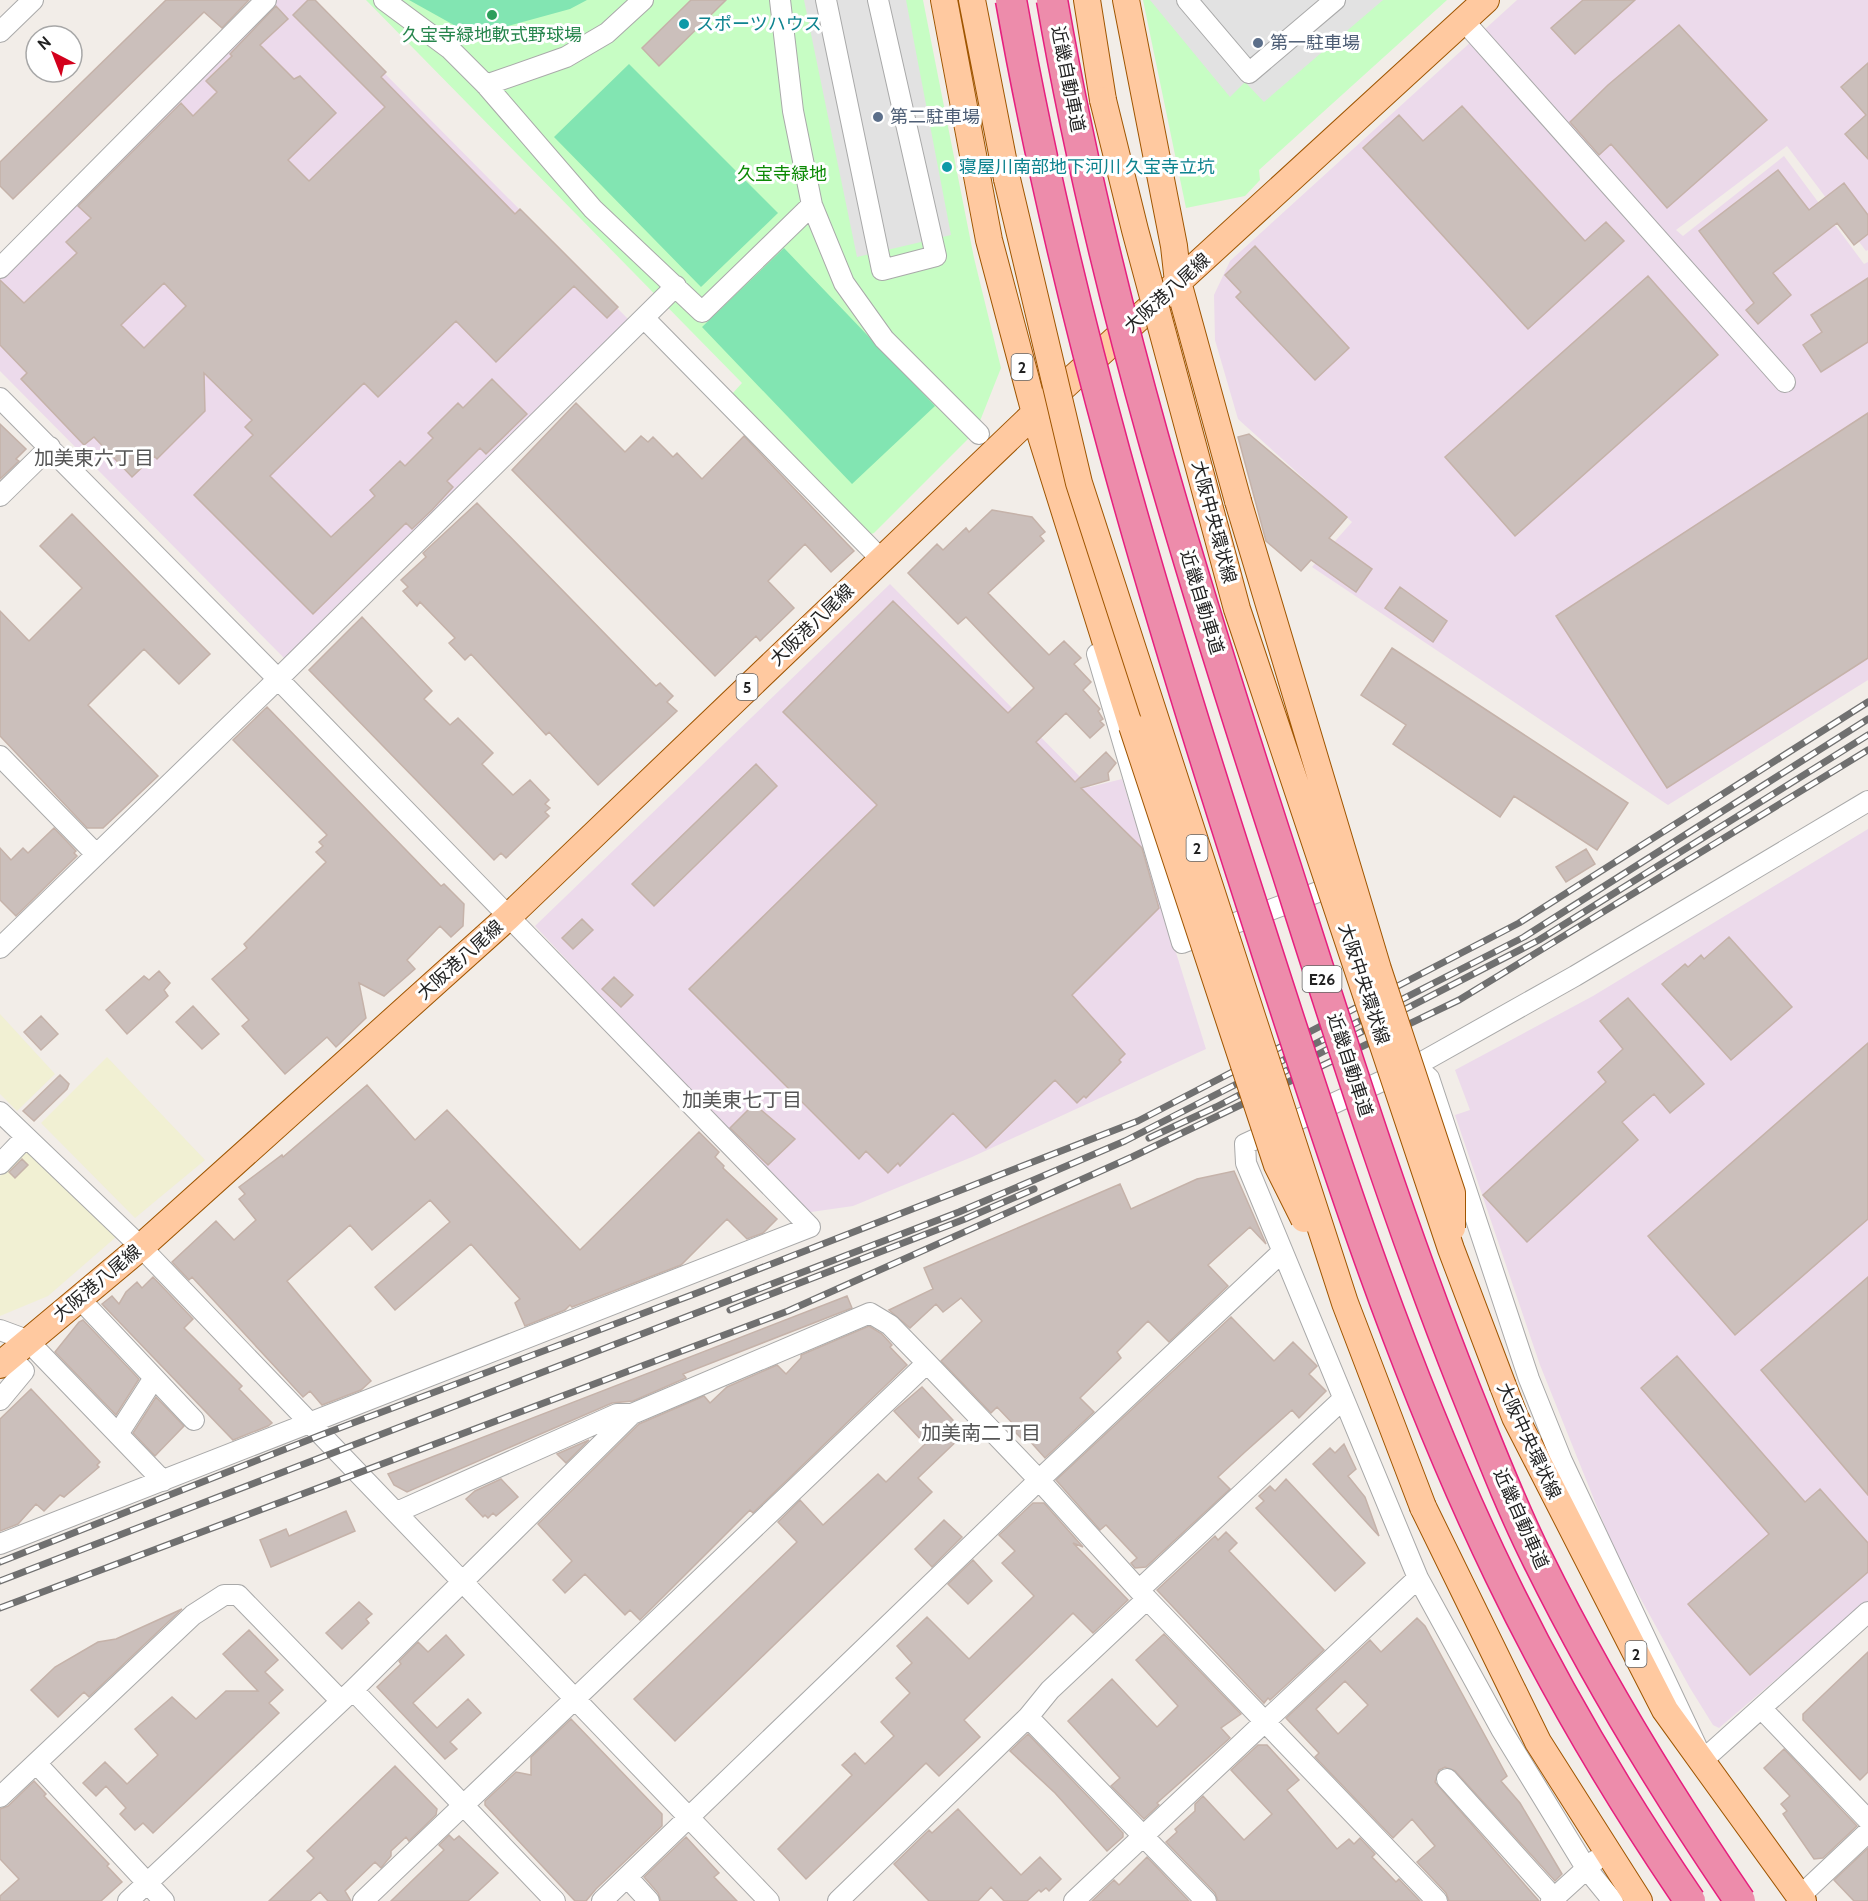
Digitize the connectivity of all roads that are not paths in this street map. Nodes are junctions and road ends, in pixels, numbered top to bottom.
1 (33, 0) edge
2 (266, 0) edge
3 (384, 0) edge
4 (643, 0) edge
5 (780, 0) edge
6 (826, 0) edge
7 (878, 0) edge
8 (944, 0) edge
9 (972, 0) edge
10 (1011, 0) edge
11 (1052, 0) edge
12 (1087, 0) edge
13 (1126, 0) edge
14 (1187, 0) edge
15 (1335, 0) edge
16 (1486, 0) edge
17 (1463, 20) junction
18 (0, 32) edge
19 (486, 85) junction
20 (812, 205) junction
21 (0, 268) edge
22 (1178, 282) junction
23 (669, 292) junction
24 (644, 318) junction
25 (1785, 382) dead end
26 (0, 398) edge
27 (1035, 413) junction
28 (978, 434) dead end
29 (50, 447) junction
30 (0, 496) edge
31 (1238, 501) junction
32 (1079, 557) junction
33 (881, 559) junction
34 (278, 679) junction
35 (0, 756) edge
36 (1868, 801) edge
37 (95, 853) junction
38 (507, 918) junction
39 (0, 948) edge
40 (1414, 1066) junction
41 (0, 1112) edge
42 (26, 1137) junction
43 (0, 1164) edge
44 (141, 1246) junction
45 (1452, 1249) junction
46 (1282, 1252) junction
47 (79, 1298) junction
48 (1345, 1303) junction
49 (0, 1330) edge
50 (13, 1354) edge
51 (927, 1363) junction
52 (154, 1377) junction
53 (0, 1400) edge
54 (1342, 1400) junction
55 (632, 1414) junction
56 (195, 1420) dead end
57 (310, 1424) junction
58 (118, 1434) junction
59 (1039, 1480) junction
60 (164, 1481) junction
61 (397, 1512) junction
62 (0, 1544) edge
63 (1418, 1578) junction
64 (462, 1582) junction
65 (1143, 1595) junction
66 (1868, 1612) edge
67 (347, 1696) junction
68 (573, 1699) junction
69 (1761, 1708) junction
70 (1028, 1717) junction
71 (1265, 1721) junction
72 (1703, 1760) junction
73 (36, 1763) junction
74 (1447, 1779) dead end
75 (0, 1797) edge
76 (465, 1807) junction
77 (689, 1816) junction
78 (1868, 1820) edge
79 (1868, 1832) edge
80 (1144, 1836) junction
81 (1607, 1850) junction
82 (1586, 1868) junction
83 (627, 1877) junction
84 (147, 1883) junction
85 (1802, 1899) edge
86 (1553, 1900) edge
87 (128, 1901) edge
88 (164, 1901) edge
89 (363, 1901) edge
90 (555, 1901) edge
91 (602, 1901) edge
92 (649, 1901) edge
93 (769, 1901) edge
94 (838, 1901) edge
95 (1074, 1901) edge
96 (1206, 1901) edge
97 (1437, 1901) edge
98 (1613, 1901) edge
99 (1639, 1901) edge
100 (1690, 1901) edge
101 (1740, 1901) edge

1 - 18 street
2 - 21 street
3 - 19 street
4 - 19 street
5 - 20 street
6 - 7 street
8 - 27 main road, 2
9 - 48 main road, 2, bridge
10 - 100 highway, E26, bridge
11 - 101 highway, 近畿自動車道 / E26, bridge
12 - 45 main road, 大阪中央環状線 / 2, bridge
13 - 22 main road, 2
14 - 15 street
16 - 17 main road, 大阪港八尾線 / 5
17 - 22 main road, 大阪港八尾線 / 5
17 - 25 street
19 - 23 street
20 - 23 street
20 - 28 street
22 - 27 main road, 大阪港八尾線 / 5
22 - 31 main road, 2
23 - 24 street
24 - 33 street
24 - 34 street
26 - 29 street
27 - 32 main road, 2
27 - 33 main road, 大阪港八尾線 / 5
29 - 30 street
29 - 34 street
31 - 32 street
31 - 45 main road, 2, bridge
32 - 48 main road, 2, bridge
33 - 38 main road, 大阪港八尾線 / 5
34 - 37 street
34 - 38 street
35 - 37 street
36 - 40 street
37 - 39 street
38 - 44 main road, 大阪港八尾線 / 5
38 - 57 street
40 - 46 street
40 - 72 street
41 - 42 street
42 - 43 street
42 - 44 street
44 - 47 main road, 大阪港八尾線 / 5
44 - 57 street
45 - 72 main road, 大阪中央環状線 / 2, bridge
46 - 54 street
46 - 59 street
47 - 50 main road, 大阪港八尾線 / 5
47 - 52 street
48 - 81 main road, 2, bridge
49 - 50 street
50 - 53 street
50 - 58 street
51 - 55 street
51 - 59 street
51 - 68 street
52 - 56 street
52 - 58 street
54 - 63 street
54 - 65 street
55 - 61 street
55 - 64 street
57 - 60 street
57 - 61 street
58 - 60 street
59 - 65 street
59 - 77 street
60 - 62 street
61 - 64 street
63 - 71 street
63 - 82 street
64 - 67 street
64 - 68 street
65 - 70 street
65 - 71 street
66 - 69 street
67 - 73 street
67 - 76 street
67 - 84 street
68 - 76 street
68 - 77 street
69 - 72 street
69 - 78 street
70 - 80 street
70 - 94 street
71 - 80 street
71 - 97 street
72 - 85 main road, 大阪中央環状線 / 2
73 - 75 street
73 - 84 street
74 - 86 street
76 - 89 street
76 - 90 street
77 - 83 street
77 - 93 street
79 - 85 street
80 - 95 street
80 - 96 street
81 - 82 street
81 - 99 main road, 2
82 - 86 street
82 - 98 street
83 - 91 street
83 - 92 street
84 - 87 street
84 - 88 street

